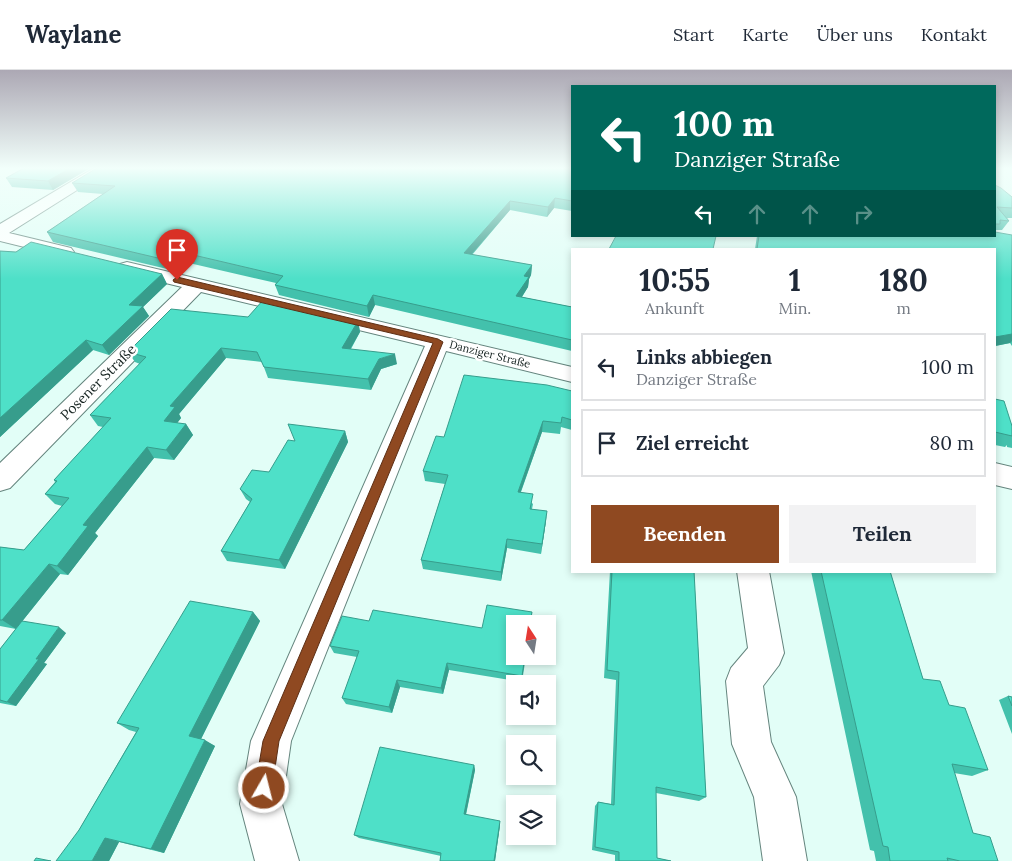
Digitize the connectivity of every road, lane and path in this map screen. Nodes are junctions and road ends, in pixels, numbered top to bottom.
1 (49, 205) edge
2 (1, 236) edge
3 (82, 256) edge
4 (110, 264) edge
5 (196, 284) junction
6 (438, 342) junction
7 (571, 374) edge
8 (996, 474) edge
9 (1012, 478) edge
10 (0, 480) edge
11 (753, 573) edge
12 (277, 861) edge
13 (785, 861) edge

1 - 2 street
2 - 3 street
4 - 5 street, Danziger Straße
5 - 6 street, Danziger Straße
5 - 10 street, Posener Straße
6 - 7 street, Danziger Straße
6 - 12 street
8 - 9 street
11 - 13 street

